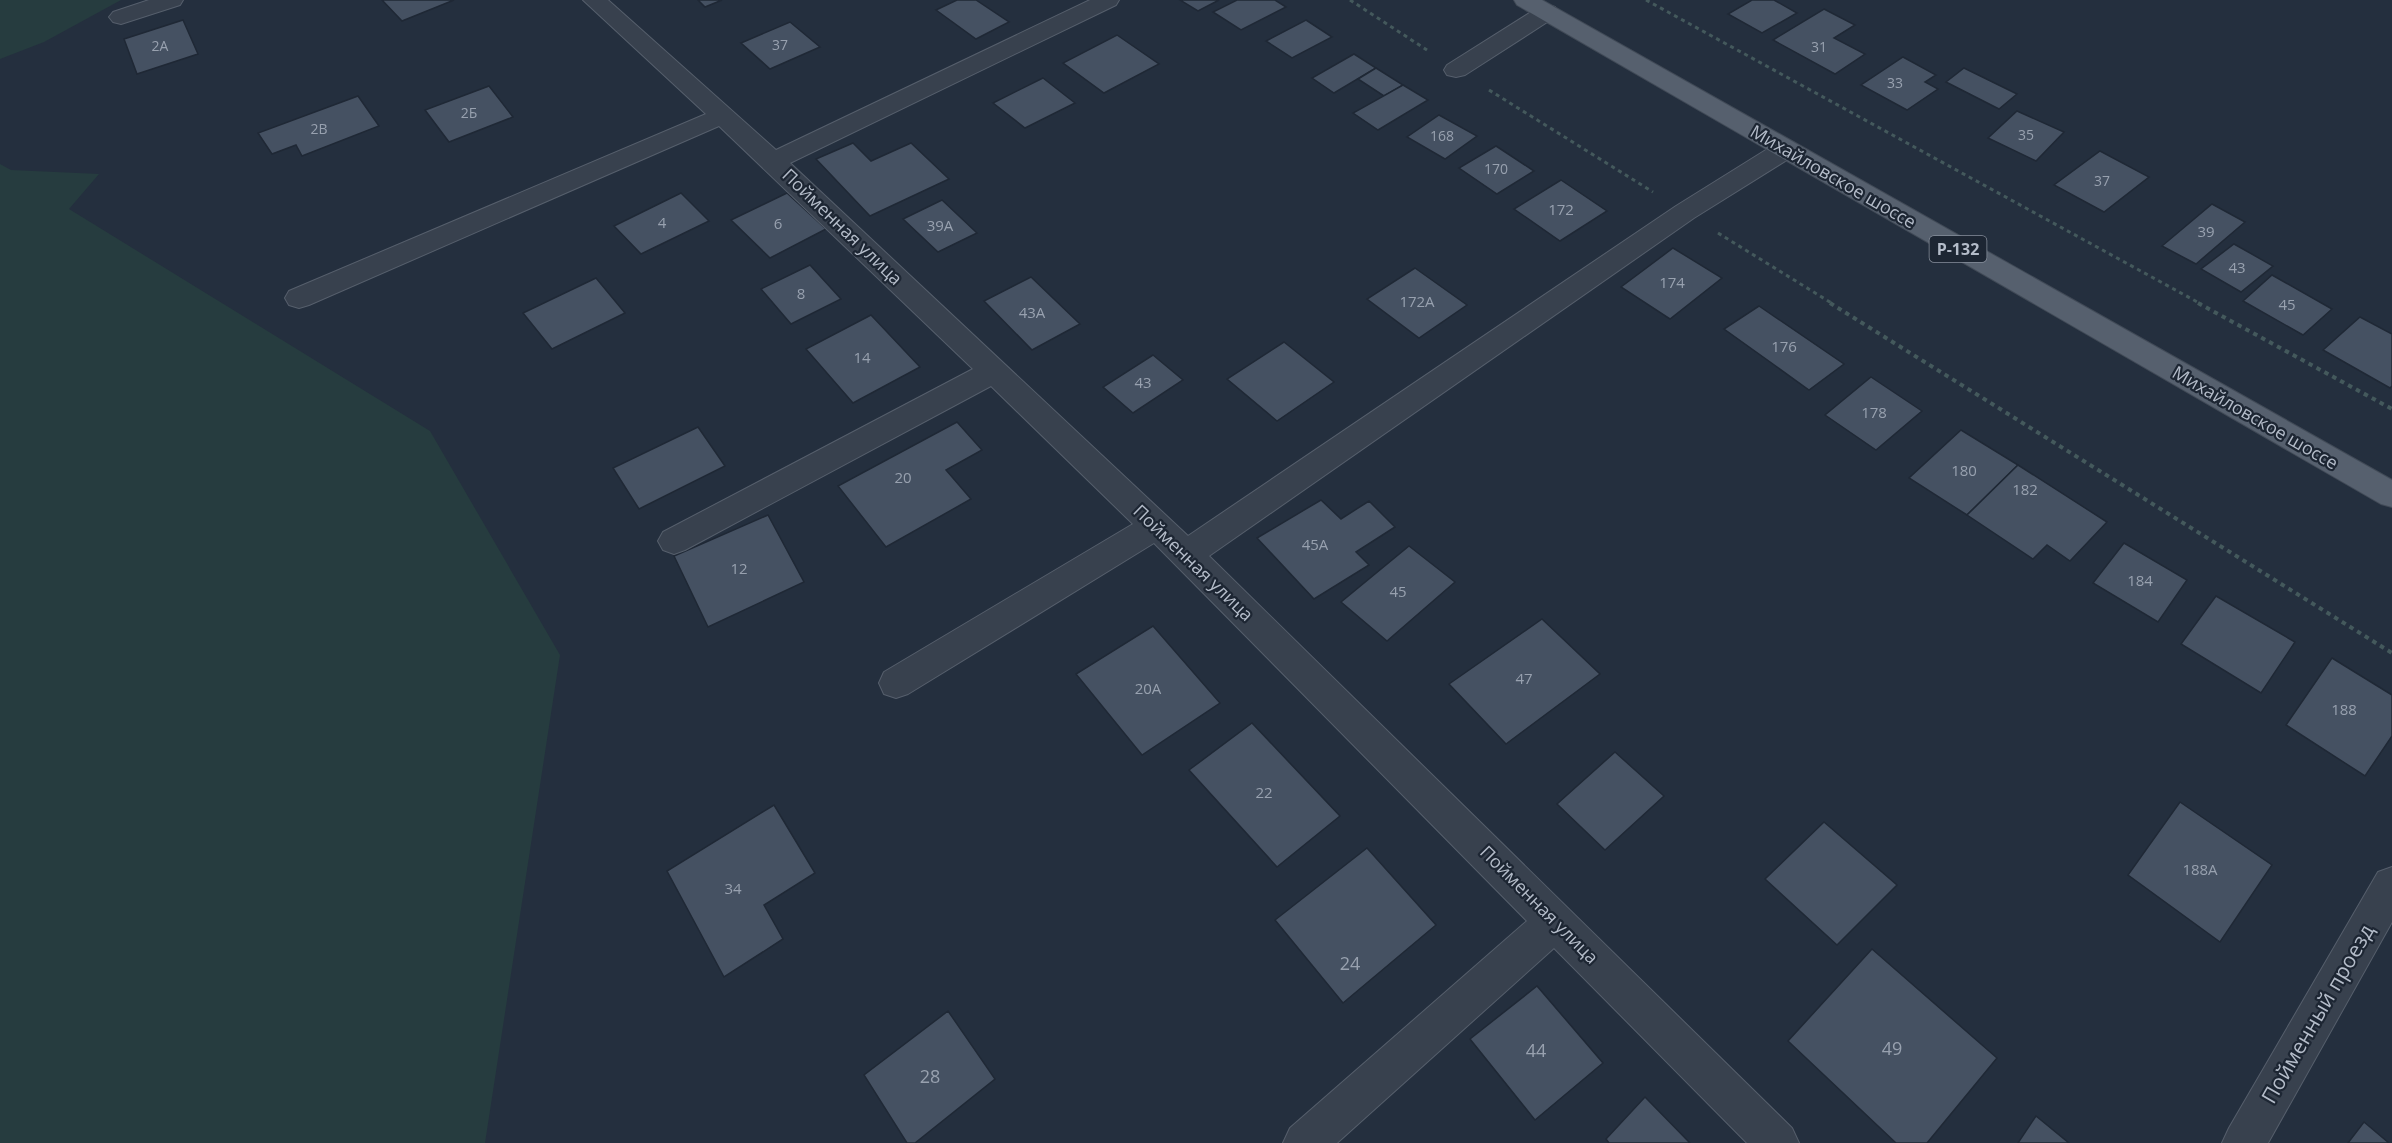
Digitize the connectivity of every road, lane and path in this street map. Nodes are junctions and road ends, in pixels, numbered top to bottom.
1 (172, 0) edge
2 (594, 0) edge
3 (1108, 0) edge
4 (1350, 0) edge
5 (1646, 0) edge
6 (1536, 6) edge
7 (121, 17) dead end
8 (1456, 70) junction
9 (722, 116) junction
10 (1786, 149) junction
11 (773, 161) junction
12 (1685, 212) junction
13 (298, 298) dead end
14 (994, 371) junction
15 (2392, 409) edge
16 (2392, 495) edge
17 (1156, 526) junction
18 (674, 542) dead end
19 (1186, 554) junction
20 (2392, 653) edge
21 (896, 682) dead end
22 (2392, 885) edge
23 (1556, 921) junction
24 (1305, 1143) edge
25 (1777, 1143) edge
26 (2244, 1143) edge

1 - 7 street
2 - 9 street, Пойменная улица
3 - 11 street
4 - 8 path
5 - 15 path
6 - 8 street
6 - 10 main road, Михайловское шоссе / Р-132
8 - 12 path
9 - 11 street, Пойменная улица
9 - 13 street
10 - 12 street
10 - 16 main road, Михайловское шоссе / Р-132
11 - 14 street, Пойменная улица
12 - 19 street
12 - 20 path
14 - 17 street, Пойменная улица
14 - 18 street
17 - 19 street, Пойменная улица
17 - 21 street
19 - 23 street, Пойменная улица
22 - 26 street, Пойменный проезд
23 - 24 street
23 - 25 street, Пойменная улица

